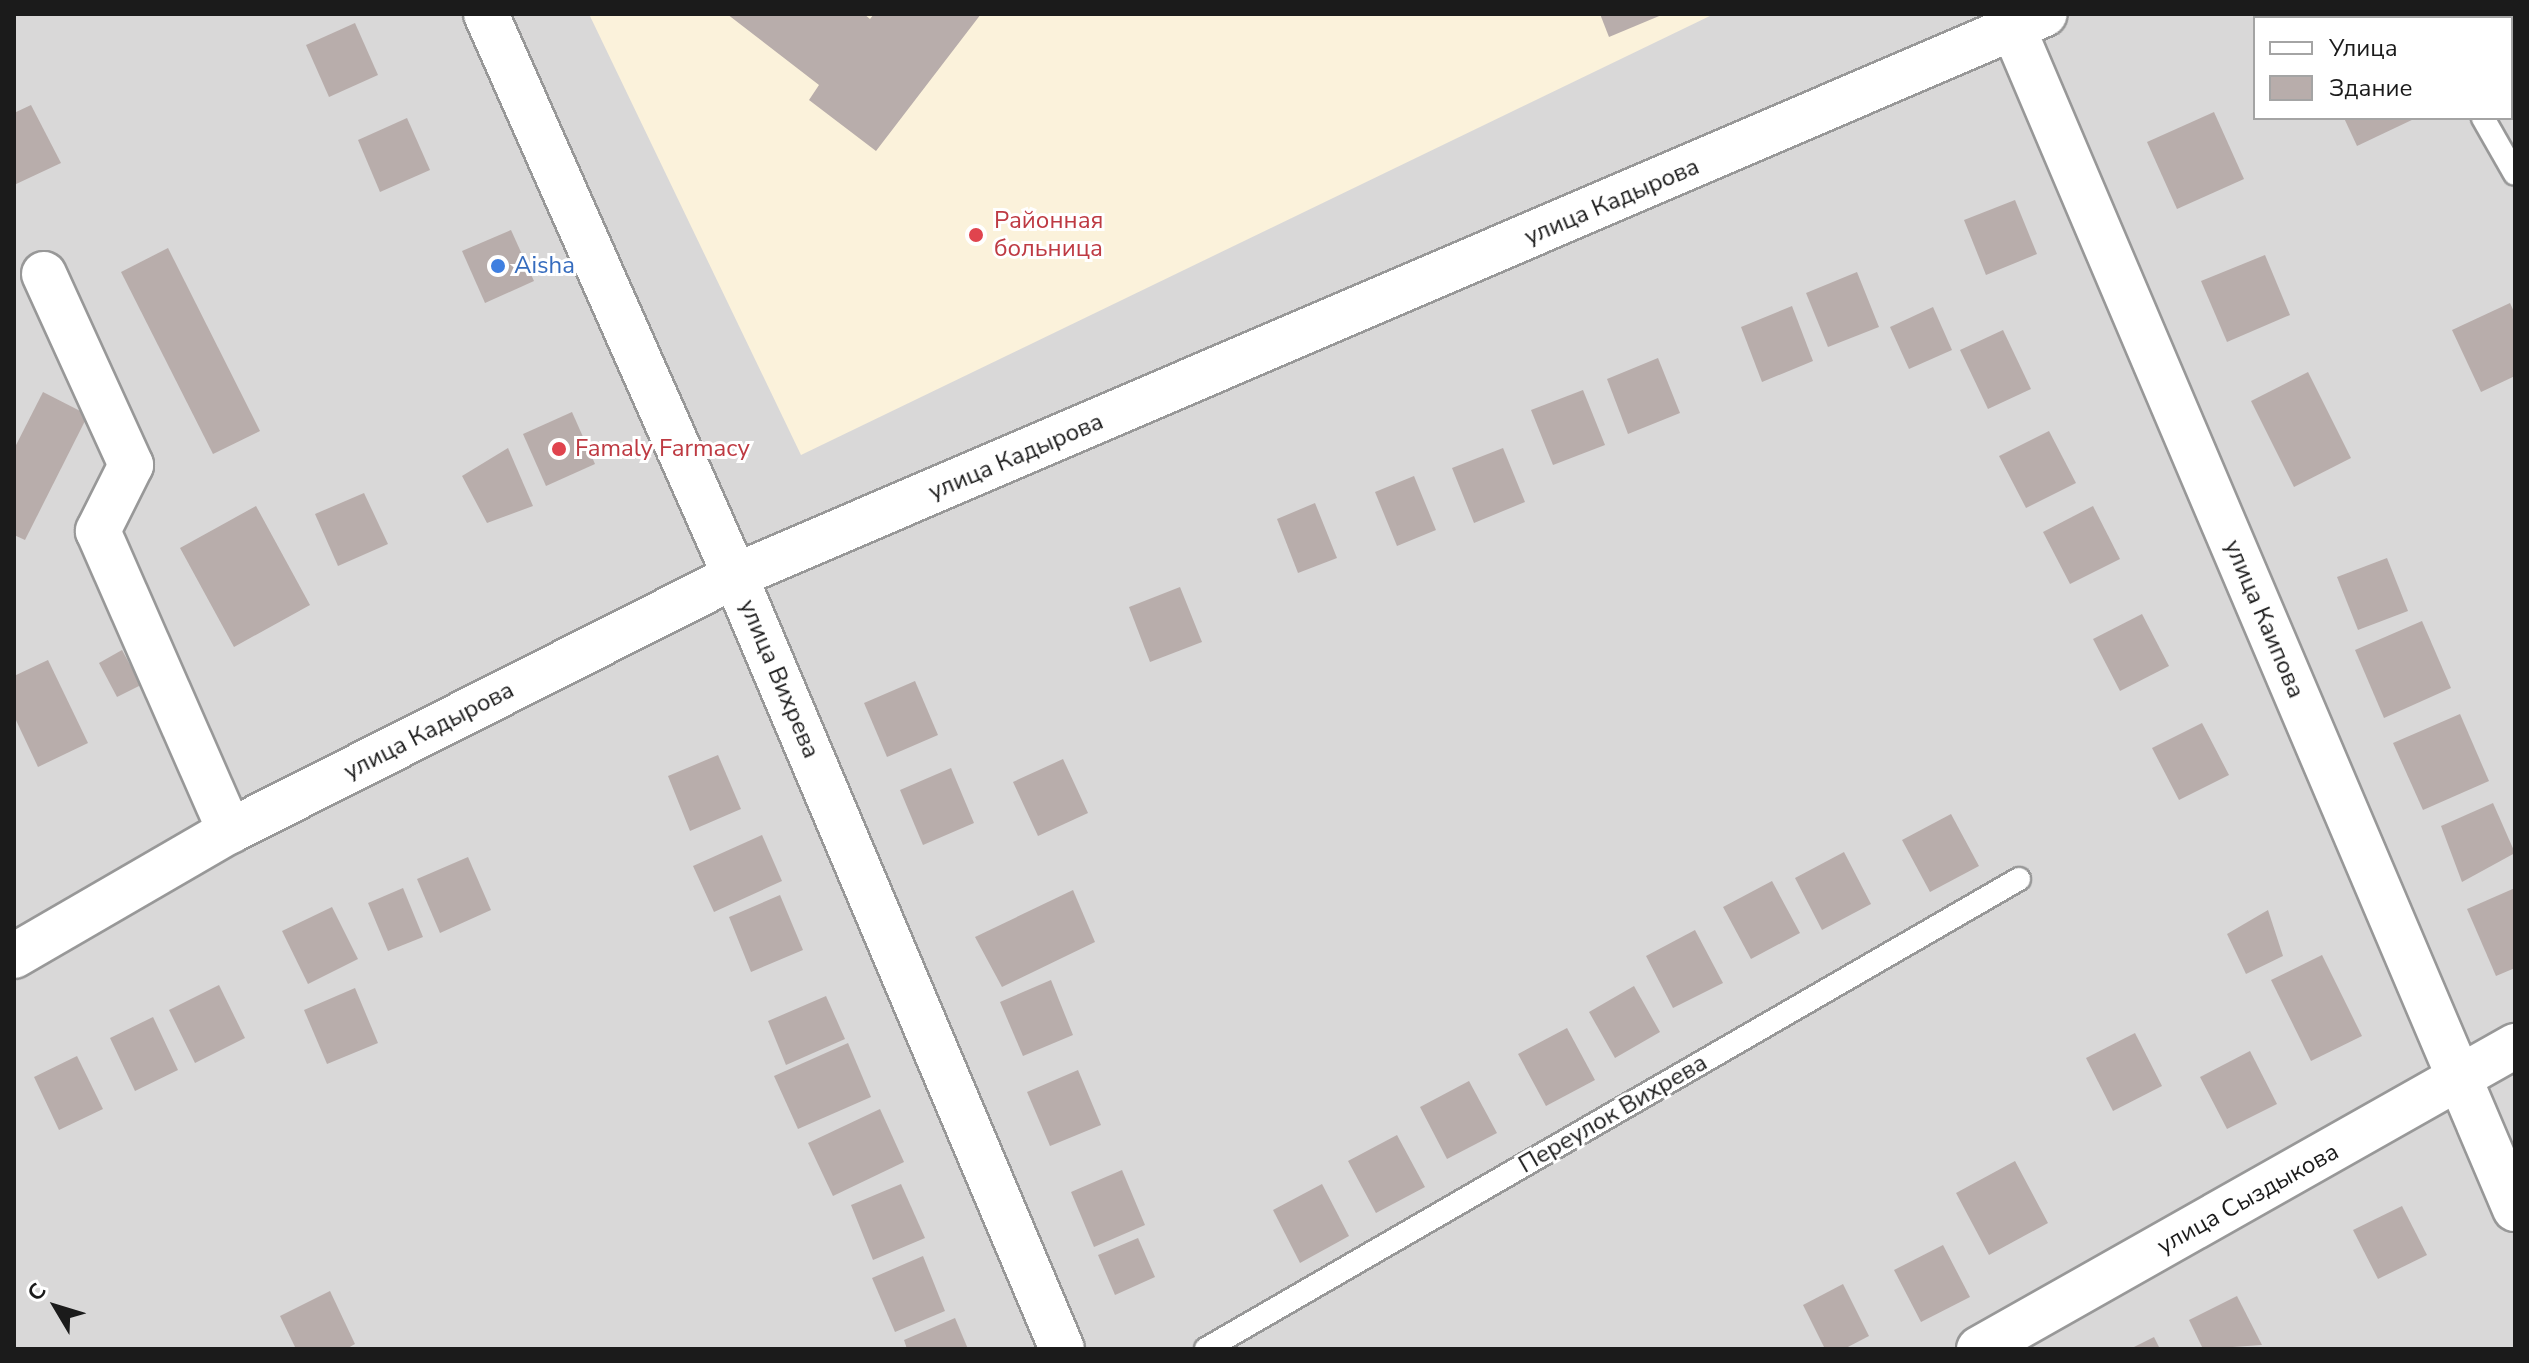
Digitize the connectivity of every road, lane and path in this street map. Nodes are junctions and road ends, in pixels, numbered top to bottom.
1 (486, 14) edge
2 (2027, 19) edge
3 (2484, 120) edge
4 (2515, 174) edge
5 (44, 274) dead end
6 (735, 576) junction
7 (230, 831) junction
8 (2019, 879) dead end
9 (14, 956) edge
10 (2515, 1046) edge
11 (2460, 1080) junction
12 (2515, 1209) edge
13 (1062, 1349) edge
14 (1206, 1349) edge
15 (1979, 1349) edge

1 - 6 street, улица Вихрева
2 - 6 street, улица Кадырова
2 - 11 street, улица Каипова
3 - 4 lane
5 - 7 street
6 - 7 street, улица Кадырова
6 - 13 street, улица Вихрева
7 - 9 street, улица Кадырова
8 - 14 lane, Переулок Вихрева
10 - 11 street, улица Сыздыкова
11 - 12 street, улица Каипова
11 - 15 street, улица Сыздыкова

